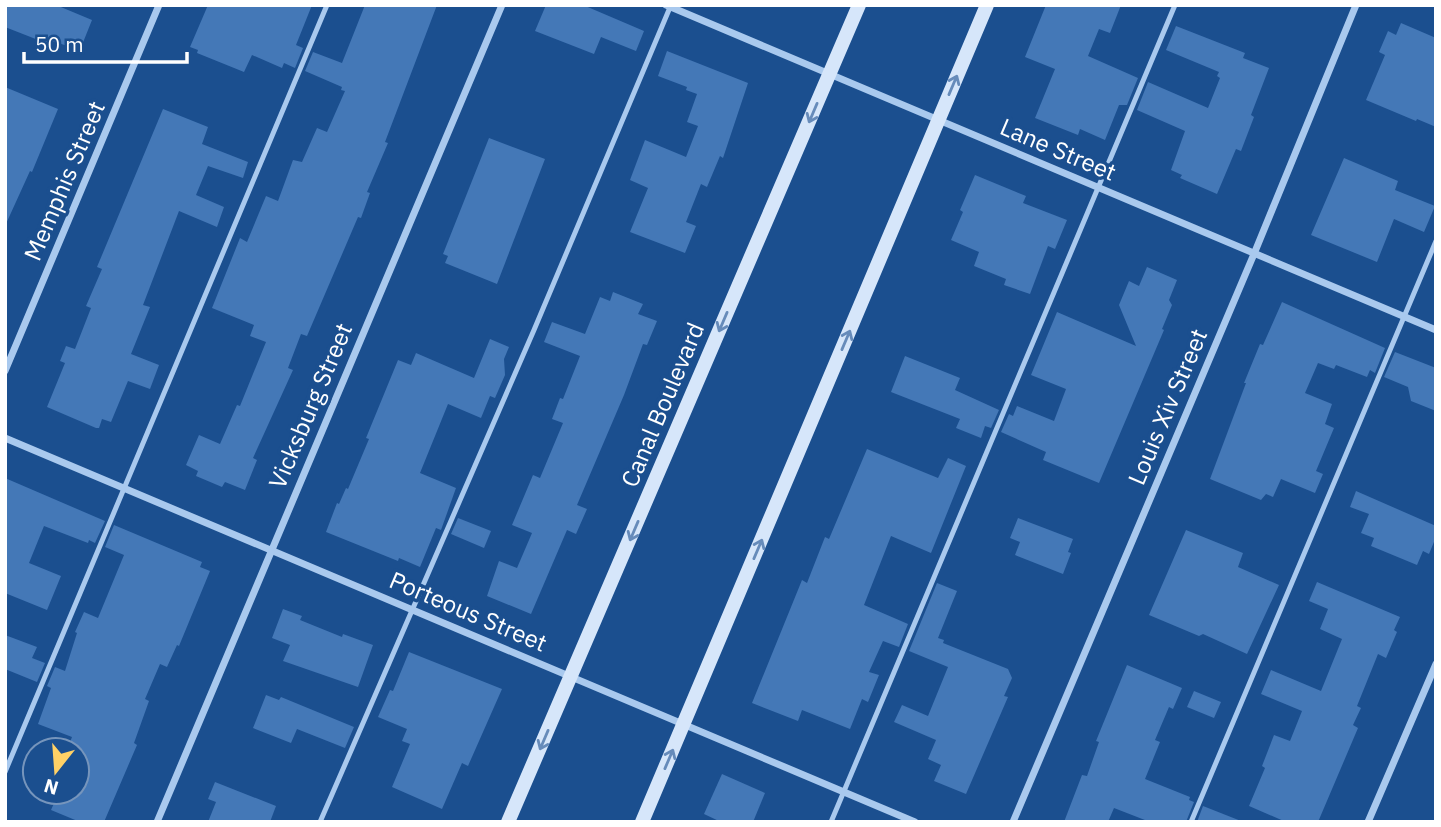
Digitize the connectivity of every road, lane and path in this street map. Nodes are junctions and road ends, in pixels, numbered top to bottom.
1 (159, 5) edge
2 (327, 5) edge
3 (502, 5) edge
4 (859, 5) edge
5 (987, 5) edge
6 (1175, 5) edge
7 (1356, 5) edge
8 (669, 6) edge
9 (829, 74) junction
10 (938, 121) junction
11 (1097, 188) junction
12 (1436, 241) edge
13 (1254, 254) junction
14 (1404, 317) junction
15 (1436, 331) edge
16 (5, 371) edge
17 (5, 438) edge
18 (124, 488) junction
19 (270, 550) junction
20 (413, 610) junction
21 (1436, 664) edge
22 (571, 677) junction
23 (684, 724) junction
24 (5, 772) edge
25 (844, 792) junction
26 (157, 822) edge
27 (320, 822) edge
28 (509, 822) edge
29 (642, 822) edge
30 (831, 822) edge
31 (915, 822) edge
32 (1013, 822) edge
33 (1191, 822) edge
34 (1368, 822) edge

1 - 16 street, Memphis Street
2 - 18 lane
3 - 19 street, Vicksburg Street
4 - 9 main road, Canal Boulevard
10 -> 5 main road
6 - 11 lane
7 - 13 street, Louis Xiv Street
8 - 9 street, Lane Street
8 - 20 lane
9 - 10 street, Lane Street
9 -> 22 main road, Canal Boulevard
10 - 11 street, Lane Street
23 -> 10 main road
11 - 13 street, Lane Street
11 - 25 lane
12 - 14 lane
13 - 14 street, Lane Street
13 - 32 street, Louis Xiv Street
14 - 15 street, Lane Street
14 - 33 lane
17 - 18 street, Porteous Street
18 - 19 street, Porteous Street
18 - 24 lane
19 - 20 street, Porteous Street
19 - 26 street, Vicksburg Street
20 - 22 street, Porteous Street
20 - 27 lane
21 - 34 street
22 - 23 street, Porteous Street
22 -> 28 main road, Canal Boulevard
23 - 25 street, Porteous Street
29 -> 23 main road
25 - 30 lane
25 - 31 street, Porteous Street

